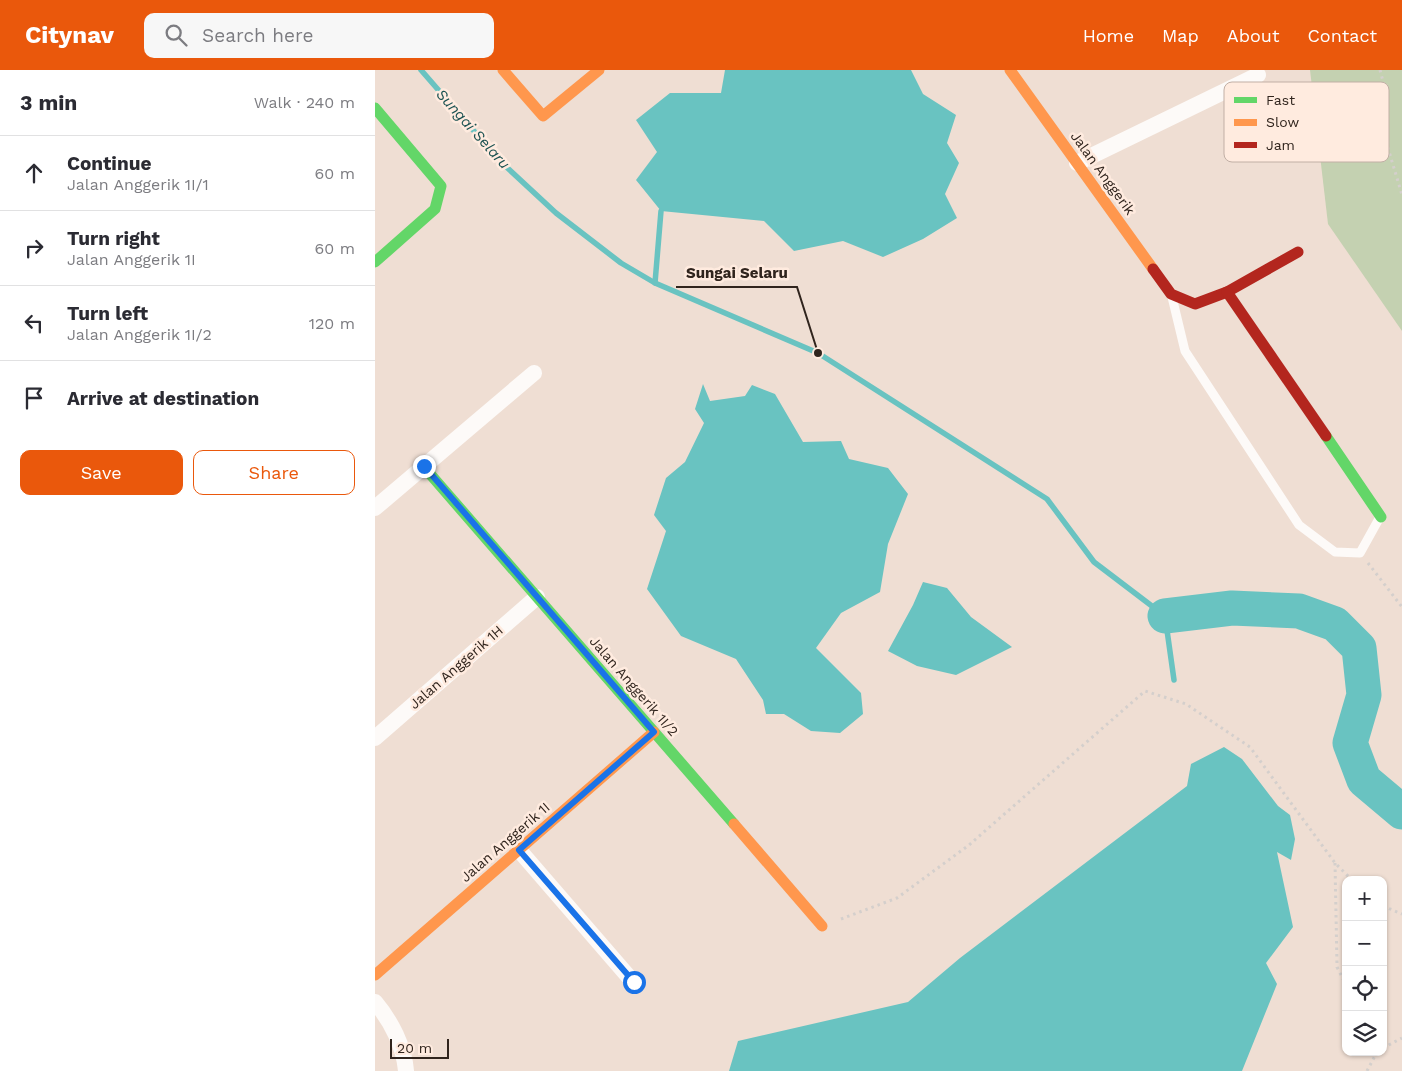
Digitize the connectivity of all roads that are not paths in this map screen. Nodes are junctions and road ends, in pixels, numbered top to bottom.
1 (503, 70) edge
2 (599, 70) edge
3 (1010, 70) edge
4 (1258, 75) dead end
5 (1244, 82) edge
6 (1224, 92) edge
7 (375, 108) edge
8 (1077, 163) junction
9 (1298, 252) dead end
10 (375, 262) edge
11 (1227, 292) junction
12 (1171, 294) junction
13 (534, 373) dead end
14 (424, 466) junction
15 (375, 508) edge
16 (1381, 517) joint
17 (537, 597) junction
18 (654, 732) junction
19 (375, 738) edge
20 (519, 850) junction
21 (822, 926) road end
22 (375, 975) edge
23 (634, 982) dead end
24 (375, 1002) edge
25 (406, 1071) edge

1 - 2 street
3 - 8 street, Jalan Anggerik
4 - 5 street
6 - 8 street
7 - 10 street
8 - 12 street, Jalan Anggerik
9 - 11 street
11 - 12 street
11 - 16 street
12 - 16 lane
13 - 14 street
14 - 15 street
14 - 17 street, Jalan Anggerik 1I/2
17 - 18 street, Jalan Anggerik 1I/2
17 - 19 street, Jalan Anggerik 1H
18 - 20 street, Jalan Anggerik 1I
18 - 21 street, Jalan Anggerik 1I/2
20 - 22 street, Jalan Anggerik 1I
20 - 23 street
24 - 25 street

